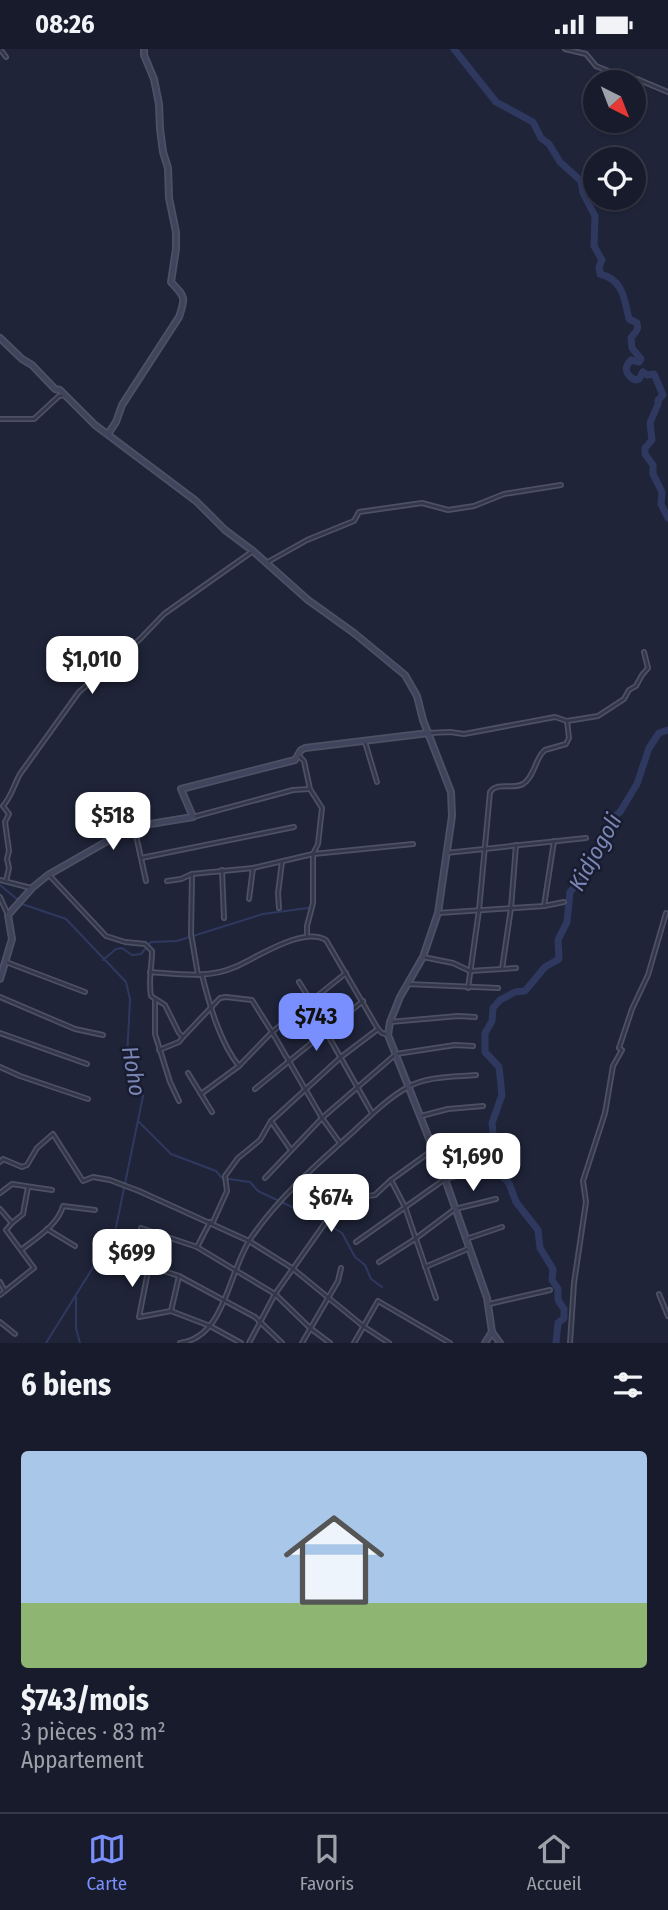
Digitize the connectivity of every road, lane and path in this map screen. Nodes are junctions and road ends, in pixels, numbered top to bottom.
1 (0, 49) edge
2 (144, 49) edge
3 (565, 49) edge
4 (6, 57) dead end
5 (668, 92) edge
6 (0, 338) edge
7 (65, 395) junction
8 (0, 419) edge
9 (108, 434) junction
10 (561, 485) dead end
11 (253, 551) junction
12 (266, 563) junction
13 (644, 652) dead end
14 (567, 722) junction
15 (429, 733) junction
16 (365, 742) junction
17 (299, 755) junction
18 (377, 782) dead end
19 (310, 789) junction
20 (193, 817) junction
21 (134, 826) junction
22 (294, 827) dead end
23 (586, 838) dead end
24 (554, 841) junction
25 (413, 843) dead end
26 (516, 845) junction
27 (484, 849) junction
28 (446, 853) junction
29 (313, 854) junction
30 (141, 859) junction
31 (282, 862) junction
32 (253, 868) junction
33 (222, 870) junction
34 (192, 874) junction
35 (48, 875) junction
36 (0, 880) edge
37 (6, 881) junction
38 (146, 881) dead end
39 (167, 881) dead end
40 (32, 888) junction
41 (0, 897) edge
42 (249, 899) dead end
43 (564, 902) dead end
44 (544, 906) junction
45 (279, 908) dead end
46 (511, 908) junction
47 (478, 910) junction
48 (438, 913) junction
49 (666, 913) dead end
50 (8, 915) junction
51 (224, 918) dead end
52 (307, 935) junction
53 (423, 957) junction
54 (5, 962) junction
55 (516, 968) dead end
56 (502, 969) junction
57 (470, 971) junction
58 (150, 972) junction
59 (345, 973) junction
60 (200, 975) junction
61 (0, 979) edge
62 (299, 982) dead end
63 (407, 985) junction
64 (468, 988) junction
65 (498, 988) dead end
66 (85, 992) dead end
67 (0, 997) edge
68 (155, 999) junction
69 (363, 1000) junction
70 (312, 1001) junction
71 (210, 1008) junction
72 (475, 1017) dead end
73 (390, 1022) junction
74 (325, 1030) junction
75 (378, 1030) junction
76 (272, 1032) junction
77 (0, 1033) edge
78 (103, 1035) dead end
79 (388, 1035) junction
80 (183, 1037) junction
81 (473, 1046) dead end
82 (159, 1050) junction
83 (396, 1054) junction
84 (341, 1057) junction
85 (288, 1061) junction
86 (87, 1065) dead end
87 (239, 1066) junction
88 (0, 1067) edge
89 (188, 1073) dead end
90 (475, 1075) dead end
91 (409, 1086) junction
92 (359, 1088) junction
93 (255, 1089) dead end
94 (306, 1089) junction
95 (201, 1094) junction
96 (88, 1099) dead end
97 (179, 1101) dead end
98 (483, 1106) dead end
99 (212, 1112) dead end
100 (373, 1114) junction
101 (421, 1117) junction
102 (322, 1118) junction
103 (271, 1121) junction
104 (482, 1137) dead end
105 (340, 1143) junction
106 (434, 1149) junction
107 (291, 1150) junction
108 (0, 1162) edge
109 (486, 1168) dead end
110 (265, 1178) dead end
111 (445, 1179) junction
112 (391, 1180) junction
113 (28, 1187) junction
114 (52, 1190) dead end
115 (0, 1193) edge
116 (496, 1199) dead end
117 (405, 1207) junction
118 (0, 1209) edge
119 (455, 1209) junction
120 (95, 1210) dead end
121 (211, 1222) junction
122 (12, 1223) junction
123 (502, 1227) dead end
124 (141, 1228) dead end
125 (47, 1229) junction
126 (415, 1239) junction
127 (466, 1239) junction
128 (249, 1241) junction
129 (356, 1242) dead end
130 (75, 1247) dead end
131 (197, 1247) junction
132 (470, 1248) junction
133 (20, 1250) junction
134 (135, 1258) dead end
135 (379, 1262) dead end
136 (149, 1266) junction
137 (425, 1267) junction
138 (292, 1268) junction
139 (341, 1268) dead end
140 (235, 1270) junction
141 (179, 1276) junction
142 (0, 1282) edge
143 (550, 1290) dead end
144 (5, 1291) junction
145 (275, 1294) junction
146 (659, 1294) dead end
147 (0, 1295) edge
148 (327, 1298) junction
149 (436, 1298) dead end
150 (224, 1301) junction
151 (488, 1304) junction
152 (171, 1311) junction
153 (668, 1316) edge
154 (0, 1322) edge
155 (261, 1322) junction
156 (210, 1326) junction
157 (363, 1326) junction
158 (310, 1328) junction
159 (492, 1332) junction
160 (15, 1334) dead end
161 (180, 1343) edge
162 (240, 1343) edge
163 (250, 1343) edge
164 (282, 1343) edge
165 (302, 1343) edge
166 (330, 1343) edge
167 (354, 1343) edge
168 (389, 1343) edge
169 (450, 1343) edge
170 (485, 1343) edge
171 (500, 1343) edge
172 (570, 1343) edge

1 - 4 street
2 - 9 street
3 - 5 street
6 - 7 street
7 - 8 street
7 - 9 street
9 - 11 street
10 - 12 street
11 - 12 street
11 - 37 street
12 - 15 street
13 - 14 street
14 - 15 street
14 - 27 street
15 - 16 street
15 - 28 street
16 - 17 street
16 - 18 street
17 - 19 street
17 - 20 street
19 - 20 street
19 - 29 street
20 - 21 street
21 - 30 street
21 - 35 street
22 - 30 street
23 - 24 street
24 - 26 street
24 - 44 street
25 - 29 street
26 - 27 street
26 - 46 street
27 - 28 street
27 - 47 street
28 - 48 street
29 - 31 street
29 - 52 street
30 - 38 street
31 - 32 street
31 - 45 street
32 - 33 street
32 - 42 street
33 - 34 street
33 - 51 street
34 - 39 street
34 - 60 street
35 - 40 street
35 - 58 street
36 - 37 street
37 - 40 street
40 - 50 street
41 - 50 street
43 - 44 street
44 - 46 street
46 - 47 street
46 - 56 street
47 - 48 street
47 - 57 street
48 - 53 street
49 - 172 street
50 - 54 street
52 - 59 street
52 - 60 street
53 - 57 street
53 - 63 street
54 - 61 street
54 - 66 street
55 - 56 street
56 - 57 street
57 - 64 street
58 - 60 street
58 - 68 street
59 - 69 street
59 - 70 street
60 - 71 street
62 - 70 street
63 - 64 street
63 - 73 street
64 - 65 street
67 - 78 street
68 - 80 street
68 - 82 street
69 - 74 street
69 - 75 street
70 - 74 street
70 - 76 street
71 - 76 street
71 - 80 street
71 - 87 street
72 - 73 street
73 - 79 street
74 - 84 street
74 - 85 street
75 - 79 street
75 - 84 street
76 - 85 street
76 - 87 street
77 - 86 street
79 - 83 street
80 - 82 street
81 - 83 street
82 - 97 street
83 - 91 street
83 - 92 street
84 - 92 street
84 - 94 street
85 - 93 street
85 - 94 street
87 - 95 street
88 - 96 street
89 - 95 street
90 - 91 street
91 - 100 street
91 - 101 street
92 - 100 street
92 - 102 street
94 - 102 street
94 - 103 street
95 - 99 street
98 - 101 street
100 - 105 street
101 - 106 street
102 - 105 street
102 - 107 street
103 - 107 street
103 - 121 street
104 - 106 street
105 - 128 street
106 - 111 street
106 - 112 street
107 - 110 street
108 - 121 street
109 - 111 street
111 - 117 street
111 - 119 street
112 - 117 street
112 - 138 street
113 - 114 street
113 - 115 street
113 - 122 street
116 - 119 street
117 - 126 street
117 - 129 street
118 - 122 street
119 - 126 street
119 - 127 street
120 - 125 street
121 - 128 street
121 - 131 street
122 - 133 street
123 - 127 street
124 - 131 street
125 - 130 street
125 - 133 street
126 - 135 street
126 - 137 street
127 - 132 street
128 - 138 street
128 - 140 street
131 - 140 street
132 - 137 street
132 - 151 street
133 - 144 street
134 - 136 street
136 - 141 street
136 - 152 street
137 - 149 street
138 - 145 street
138 - 148 street
139 - 148 street
140 - 145 street
140 - 150 street
141 - 150 street
141 - 152 street
142 - 144 street
143 - 151 street
144 - 147 street
145 - 155 street
145 - 158 street
146 - 153 street
148 - 157 street
148 - 158 street
150 - 155 street
150 - 156 street
151 - 159 street
152 - 156 street
154 - 160 street
155 - 163 street
155 - 164 street
156 - 161 street
156 - 162 street
157 - 167 street
157 - 168 street
157 - 169 street
158 - 165 street
158 - 166 street
159 - 170 street
159 - 171 street

